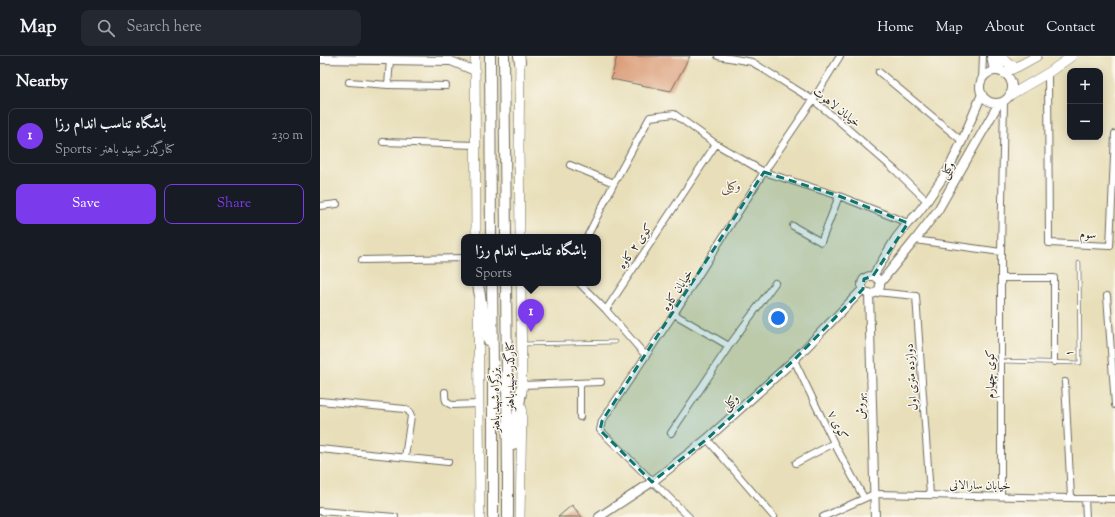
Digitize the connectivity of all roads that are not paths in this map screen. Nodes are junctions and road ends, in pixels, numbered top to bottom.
1 (475, 56) edge
2 (490, 56) edge
3 (504, 56) edge
4 (718, 56) edge
5 (840, 56) edge
6 (984, 56) edge
7 (999, 56) edge
8 (1037, 56) edge
9 (1072, 56) edge
10 (376, 58) edge
11 (453, 58) edge
12 (520, 58) edge
13 (320, 59) edge
14 (390, 60) junction
15 (1017, 68) junction
16 (475, 71) junction
17 (880, 72) dead end
18 (1000, 72) junction
19 (1048, 73) junction
20 (982, 80) junction
21 (349, 82) dead end
22 (388, 85) junction
23 (446, 86) dead end
24 (982, 94) junction
25 (1004, 99) junction
26 (813, 100) junction
27 (1115, 134) edge
28 (962, 141) junction
29 (383, 142) dead end
30 (716, 144) junction
31 (475, 145) junction
32 (570, 165) dead end
33 (764, 172) junction
34 (614, 183) junction
35 (839, 196) junction
36 (927, 201) junction
37 (337, 204) dead end
38 (320, 206) edge
39 (908, 223) junction
40 (793, 226) dead end
41 (476, 234) edge
42 (491, 234) edge
43 (506, 234) edge
44 (520, 234) edge
45 (588, 234) edge
46 (915, 240) junction
47 (1001, 252) junction
48 (461, 258) edge
49 (362, 260) dead end
50 (1079, 263) dead end
51 (873, 276) junction
52 (1001, 278) junction
53 (775, 283) dead end
54 (880, 283) junction
55 (478, 286) edge
56 (478, 286) edge
57 (492, 286) edge
58 (506, 286) edge
59 (521, 286) edge
60 (582, 286) edge
61 (870, 291) junction
62 (1107, 296) dead end
63 (606, 310) junction
64 (674, 314) junction
65 (615, 342) dead end
66 (522, 344) junction
67 (728, 346) junction
68 (646, 356) junction
69 (794, 360) junction
70 (1001, 361) junction
71 (1054, 362) junction
72 (493, 368) junction
73 (601, 382) dead end
74 (1065, 382) dead end
75 (580, 384) junction
76 (522, 385) junction
77 (1114, 386) edge
78 (445, 392) dead end
79 (320, 401) edge
80 (478, 404) junction
81 (1115, 405) edge
82 (580, 417) dead end
83 (671, 433) dead end
84 (707, 440) junction
85 (834, 443) junction
86 (320, 449) edge
87 (405, 457) junction
88 (448, 462) dead end
89 (796, 463) dead end
90 (508, 475) junction
91 (652, 482) junction
92 (874, 494) junction
93 (930, 495) junction
94 (1001, 497) junction
95 (864, 498) junction
96 (1071, 498) junction
97 (1085, 499) junction
98 (1115, 499) edge
99 (320, 510) edge
100 (383, 516) edge
101 (395, 517) edge
102 (480, 517) edge
103 (493, 517) edge
104 (508, 517) edge
105 (520, 517) edge
106 (599, 517) edge
107 (689, 517) edge
108 (774, 517) edge
109 (824, 517) edge
110 (875, 517) edge
111 (1086, 517) edge

1 - 16 main road
2 - 42 highway
3 - 43 highway
4 - 26 street, خیابان لاهوت
5 - 26 street, خیابان کاوه
6 - 18 street
6 - 20 street
7 - 15 main road
7 - 18 street
8 - 15 main road
9 - 19 main road
10 - 13 street
10 - 14 street
11 - 14 street
11 - 16 street
12 - 44 main road
14 - 22 street
15 - 18 main road
16 - 31 main road
17 - 28 street
18 - 20 street
18 - 25 street
19 - 25 main road
19 - 27 street, سوم
20 - 24 street
21 - 22 street
22 - 23 street
24 - 25 street
24 - 28 street, وکیلی
25 - 46 street, وکیلی
25 - 47 street, کوی چهارم
26 - 33 street, خیابان کاوه
26 - 36 street, خیابان لاهوت
28 - 36 street, وکیلی
29 - 31 street
30 - 33 street
30 - 34 street
30 - 63 street, کوی ۲ کاوه
31 - 41 main road
32 - 34 street
33 - 35 street
33 - 64 street, خیابان کاوه
34 - 45 street
35 - 39 street
35 - 40 street
36 - 39 street, وکیلی
37 - 38 street
39 - 51 street, وکیلی
46 - 47 street
46 - 54 street, وکیلی
47 - 52 street, کوی چهارم
48 - 49 street
50 - 71 lane, ۱
51 - 54 street
51 - 61 street
52 - 70 street, کوی چهارم
52 - 71 street
53 - 67 street
54 - 61 street
55 - 72 highway
56 - 80 main road
57 - 72 highway, بزرگراه شهید باهنر
58 - 90 highway, بزرگراه شهید باهنر
59 - 66 main road, کنارگذر شهید باهنر
60 - 63 street
61 - 69 street, وکیلی
61 - 92 street, بهروش
61 - 93 street, دوازده متری اول
62 - 77 street
63 - 68 street
64 - 67 street
64 - 68 street, خیابان کاوه
65 - 66 lane
66 - 76 main road, کنارگذر شهید باهنر
67 - 83 street
68 - 91 street, خیابان کاوه
69 - 84 street, وکیلی
69 - 85 street, کوی ۷
70 - 71 lane, ۱
70 - 94 street, کوی چهارم
72 - 103 highway, بزرگراه شهید باهنر
73 - 75 street
74 - 96 street
75 - 76 street
75 - 82 street
76 - 90 highway
76 - 105 main road, کنارگذر شهید باهنر
77 - 81 street
78 - 80 street
79 - 87 street
80 - 102 main road
84 - 91 street, وکیلی
84 - 108 street
85 - 89 street
85 - 95 street, کوی ۷
86 - 87 street
87 - 88 street
90 - 104 highway, بزرگراه شهید باهنر
91 - 106 street, وکیلی
91 - 107 street
92 - 93 street, خیابان سارالانی
92 - 95 street
92 - 110 street, بهروش
93 - 94 street, خیابان سارالانی
94 - 96 street, خیابان سارالانی
95 - 109 street
96 - 97 street, خیابان سارالانی
97 - 98 street, خیابان سارالانی
97 - 111 street
99 - 100 street
100 - 101 street

